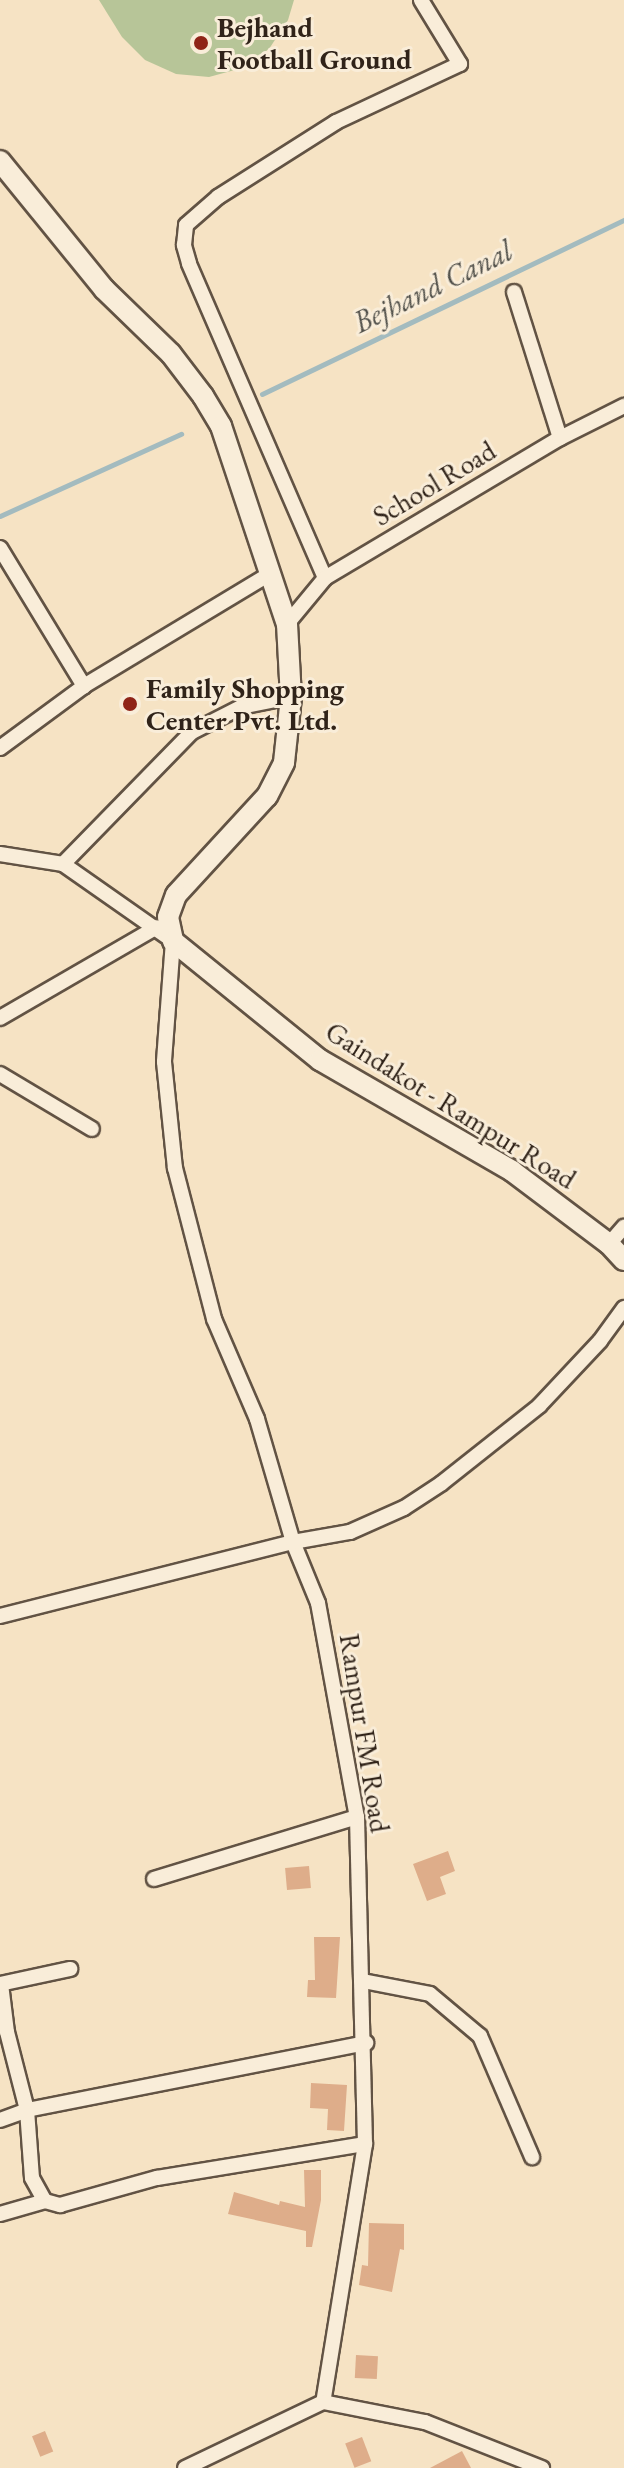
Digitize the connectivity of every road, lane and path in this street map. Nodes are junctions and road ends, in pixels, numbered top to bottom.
1 (421, 0) edge
2 (0, 161) edge
3 (514, 292) dead end
4 (624, 406) edge
5 (560, 438) junction
6 (0, 548) edge
7 (271, 573) junction
8 (325, 578) junction
9 (287, 624) junction
10 (84, 686) junction
11 (291, 697) junction
12 (0, 748) edge
13 (0, 854) edge
14 (63, 864) junction
15 (157, 927) junction
16 (173, 941) junction
17 (0, 1018) edge
18 (0, 1074) edge
19 (92, 1129) dead end
20 (624, 1227) edge
21 (609, 1244) junction
22 (624, 1260) edge
23 (624, 1308) edge
24 (293, 1542) junction
25 (0, 1616) edge
26 (357, 1817) junction
27 (154, 1879) dead end
28 (70, 1969) dead end
29 (363, 1981) junction
30 (0, 1984) edge
31 (4, 2033) edge
32 (366, 2043) junction
33 (27, 2110) junction
34 (0, 2120) edge
35 (365, 2144) junction
36 (532, 2157) dead end
37 (45, 2201) junction
38 (0, 2214) edge
39 (323, 2402) junction
40 (185, 2468) edge
41 (542, 2468) edge

1 - 8 street
2 - 7 main road
3 - 5 street
4 - 5 street, School Road
5 - 8 street, School Road
6 - 10 street
7 - 9 main road
7 - 10 street
8 - 9 street, School Road
9 - 11 main road
10 - 12 street
11 - 14 street
11 - 16 main road
13 - 14 street
14 - 15 street
15 - 16 street
15 - 17 street
16 - 21 main road, Gaindakot - Rampur Road
16 - 24 street, Rampur FM Road
18 - 19 street
20 - 21 street
21 - 22 main road, Gaindakot - Rampur Road
23 - 24 street
24 - 25 street
24 - 26 street, Rampur FM Road
26 - 27 street
26 - 29 street, Rampur FM Road
28 - 30 street
29 - 32 street, Rampur FM Road
29 - 36 street
30 - 31 street
31 - 33 street
32 - 33 street
32 - 35 street, Rampur FM Road
33 - 34 street
33 - 37 street
35 - 37 street
35 - 39 street, Rampur FM Road
37 - 38 street
39 - 40 street
39 - 41 street

